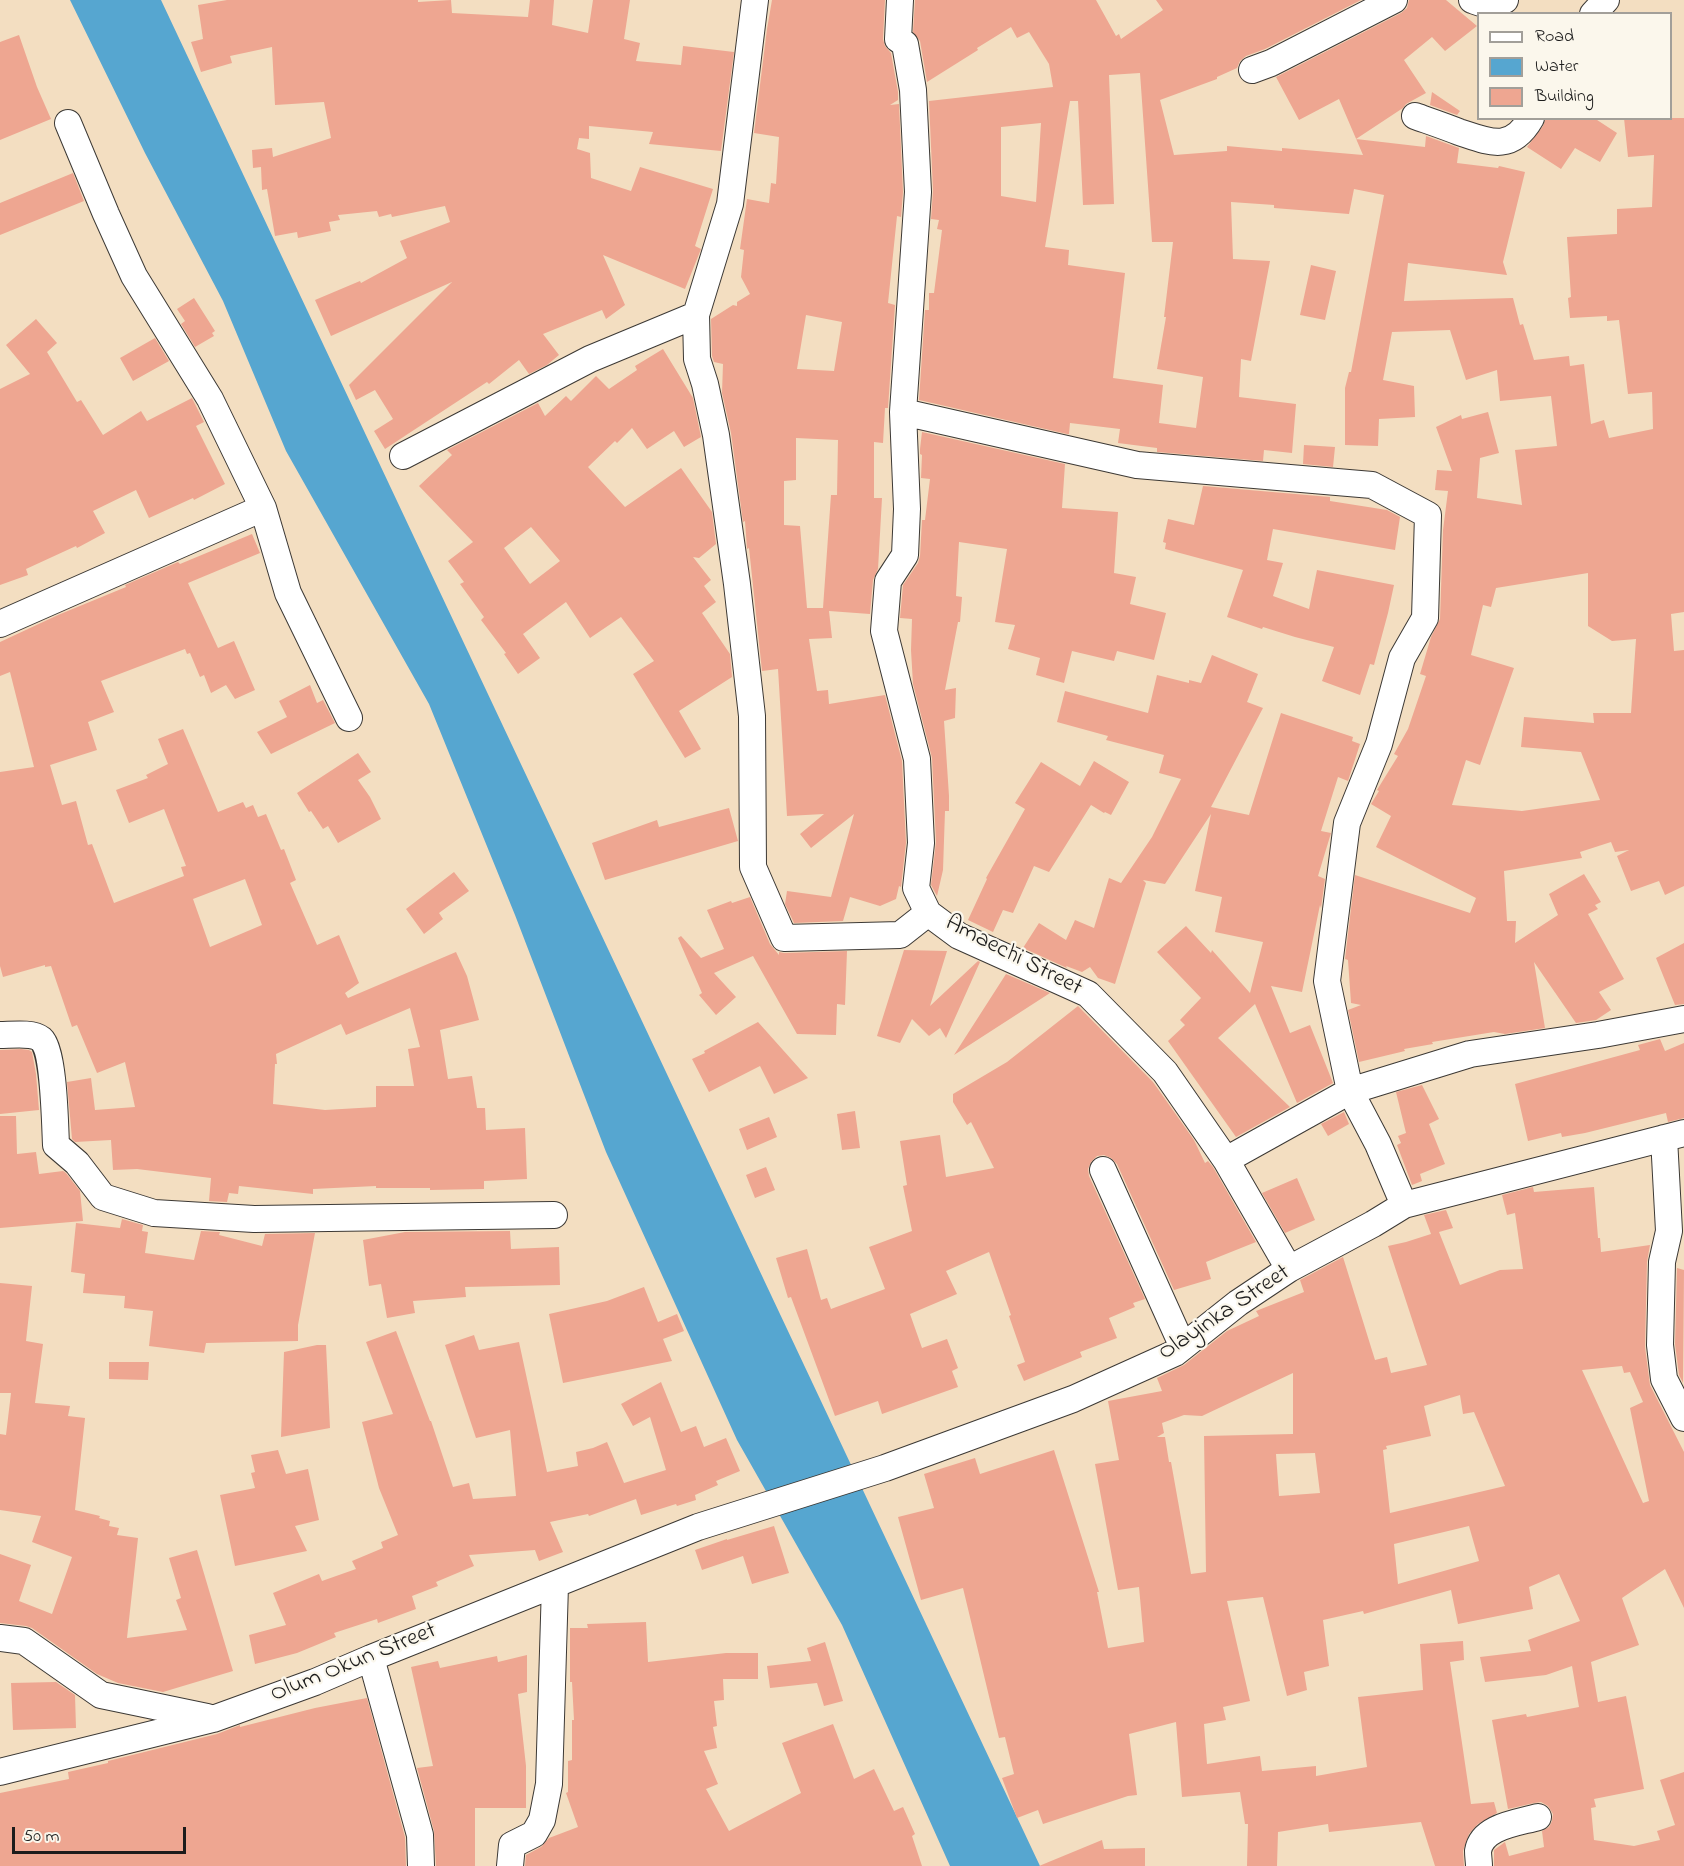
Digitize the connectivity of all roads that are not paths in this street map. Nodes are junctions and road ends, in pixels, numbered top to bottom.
1 (755, 0) edge
2 (900, 0) edge
3 (1394, 0) edge
4 (1472, 0) edge
5 (1505, 0) edge
6 (1606, 0) edge
7 (1595, 12) edge
8 (1252, 70) dead end
9 (1415, 116) dead end
10 (1530, 120) edge
11 (68, 123) dead end
12 (696, 315) junction
13 (903, 412) junction
14 (403, 456) dead end
15 (263, 508) junction
16 (0, 624) edge
17 (349, 718) dead end
18 (928, 913) junction
19 (1684, 1019) edge
20 (0, 1035) edge
21 (1350, 1091) junction
22 (1674, 1136) edge
23 (1227, 1160) junction
24 (1103, 1170) dead end
25 (1404, 1205) junction
26 (554, 1215) dead end
27 (1289, 1269) junction
28 (1179, 1349) junction
29 (1684, 1418) edge
30 (698, 1527) joint
31 (555, 1585) junction
32 (0, 1638) edge
33 (371, 1658) junction
34 (213, 1719) junction
35 (0, 1772) edge
36 (1538, 1817) dead end
37 (421, 1866) edge
38 (510, 1866) edge
39 (1479, 1866) edge

1 - 12 street
2 - 13 street
3 - 8 street
4 - 5 street
6 - 7 street
9 - 10 street
11 - 15 street
12 - 14 street
12 - 18 street, Amaechi Street
13 - 18 street
13 - 21 street
15 - 16 street
15 - 17 street
18 - 23 street, Amaechi Street
19 - 21 street
20 - 26 street
21 - 23 street
21 - 25 street
22 - 25 street, Olayinka Street
22 - 29 street
23 - 27 street, Amaechi Street
24 - 28 street
25 - 27 street, Olayinka Street
27 - 28 street, Olayinka Street
28 - 30 street, Olayinka Street
30 - 31 street, Olum Okun Street
31 - 33 street, Olum Okun Street
31 - 38 street
32 - 34 street
33 - 34 street, Olum Okun Street
33 - 37 street
34 - 35 street, Olum Okun Street
36 - 39 street

